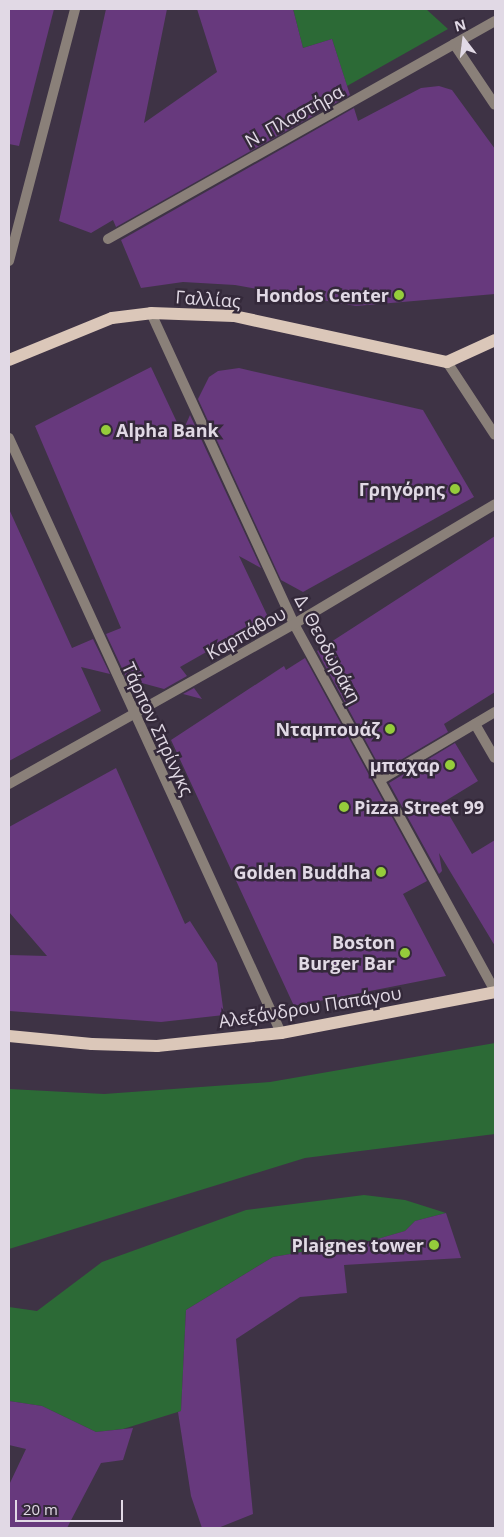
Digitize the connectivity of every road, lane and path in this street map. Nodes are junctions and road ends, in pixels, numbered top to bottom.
1 (75, 9) edge
2 (495, 21) edge
3 (454, 44) junction
4 (495, 105) edge
5 (108, 239) dead end
6 (9, 261) edge
7 (151, 313) junction
8 (495, 340) edge
9 (9, 360) edge
10 (447, 362) junction
11 (495, 436) edge
12 (9, 438) edge
13 (495, 504) edge
14 (294, 624) junction
15 (495, 712) edge
16 (133, 715) junction
17 (475, 724) junction
18 (495, 758) edge
19 (380, 780) junction
20 (9, 784) edge
21 (495, 992) edge
22 (281, 1033) junction
23 (9, 1036) edge

1 - 6 street
2 - 3 street, Ν. Πλαστήρα
3 - 4 street
3 - 5 street, Ν. Πλαστήρα
7 - 9 main road, Γαλλίας
7 - 10 main road, Γαλλίας
7 - 14 street, Δ. Θεοδωράκη
8 - 10 main road
10 - 11 street
12 - 16 street, Τάρπον Σπρίνγκς
13 - 14 street, Καρπάθου
14 - 16 street, Καρπάθου
14 - 19 street, Δ. Θεοδωράκη
15 - 17 street
16 - 20 street, Καρπάθου
16 - 22 street, Τάρπον Σπρίνγκς
17 - 18 street
17 - 19 street
19 - 21 street, Δ. Θεοδωράκη
21 - 22 main road, Αλεξάνδρου Παπάγου
22 - 23 main road, Αλεξάνδρου Παπάγου

